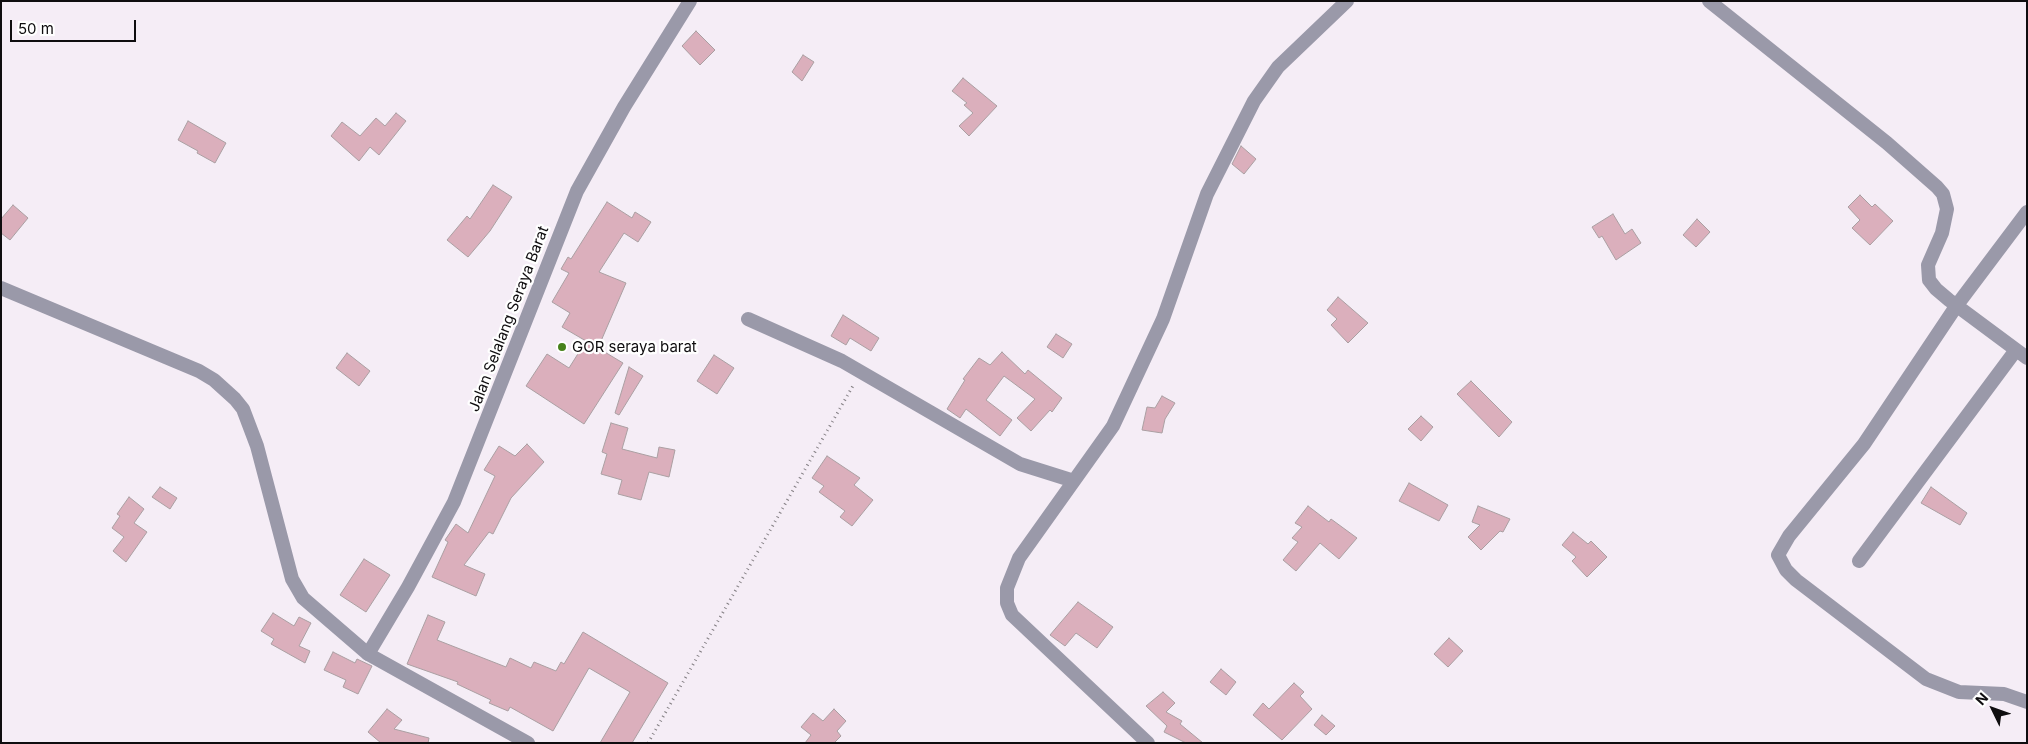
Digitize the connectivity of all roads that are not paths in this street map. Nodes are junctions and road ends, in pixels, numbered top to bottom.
1 (690, 1) edge
2 (1347, 1) edge
3 (1710, 1) edge
4 (2027, 212) edge
5 (1, 288) edge
6 (1957, 305) junction
7 (748, 320) dead end
8 (2021, 354) edge
9 (1074, 481) junction
10 (1859, 561) dead end
11 (368, 654) junction
12 (2027, 702) edge
13 (528, 743) edge
14 (1148, 743) edge

1 - 11 street, Jalan Selalang Seraya Barat
2 - 9 street
3 - 6 street
4 - 6 street
5 - 11 street
6 - 8 street
6 - 12 street
7 - 9 street
8 - 10 street
9 - 14 street
11 - 13 street

